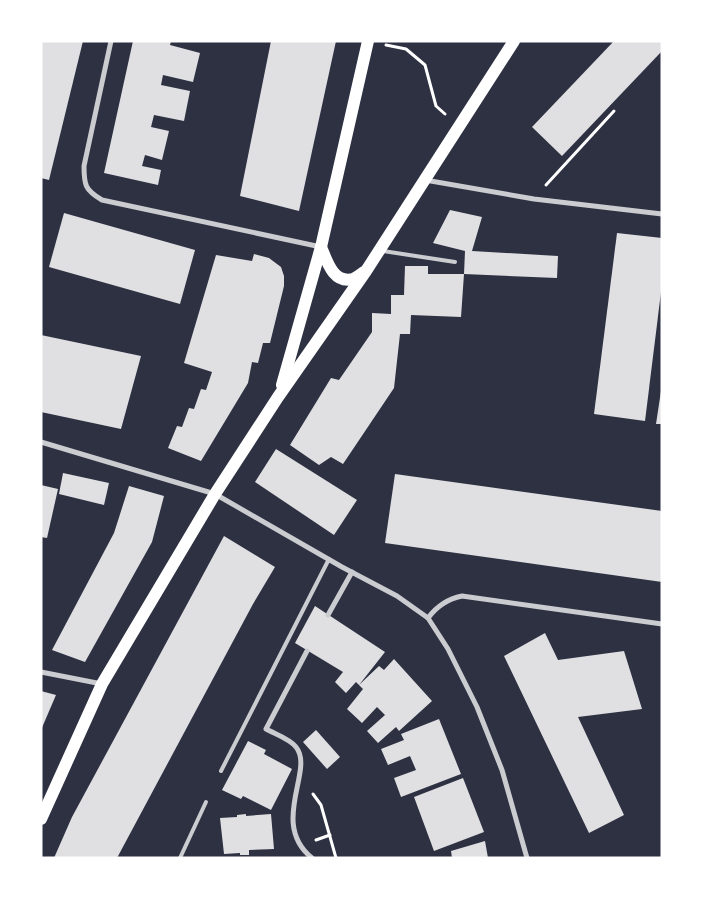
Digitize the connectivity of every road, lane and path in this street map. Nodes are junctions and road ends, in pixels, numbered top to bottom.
1 (111, 41) edge
2 (514, 41) edge
3 (374, 42) edge
4 (614, 111) dead end
5 (458, 127) junction
6 (424, 180) junction
7 (534, 199) junction
8 (662, 214) edge
9 (321, 247) junction
10 (378, 251) junction
11 (455, 262) dead end
12 (366, 271) junction
13 (278, 396) junction
14 (41, 442) edge
15 (215, 494) junction
16 (329, 559) junction
17 (352, 572) junction
18 (328, 615) dead end
19 (428, 618) junction
20 (662, 624) edge
21 (307, 651) dead end
22 (41, 672) edge
23 (102, 684) junction
24 (221, 771) dead end
25 (299, 779) junction
26 (206, 802) dead end
27 (41, 819) edge
28 (180, 858) edge
29 (312, 858) edge
30 (336, 858) edge
31 (527, 858) edge

1 - 9 street
2 - 5 main road
3 - 5 path
3 - 9 main road
4 - 7 path
5 - 6 main road
6 - 7 street
6 - 10 main road
7 - 8 street
9 - 12 main road
9 - 13 main road
10 - 11 lane
10 - 12 main road
12 - 13 main road
13 - 15 main road
14 - 15 street
15 - 16 street
15 - 23 main road
16 - 17 street
16 - 24 lane
17 - 18 street
17 - 19 street
19 - 20 street
19 - 31 street
21 - 25 street
22 - 23 street
23 - 27 main road
25 - 29 street
25 - 30 path
26 - 28 lane

